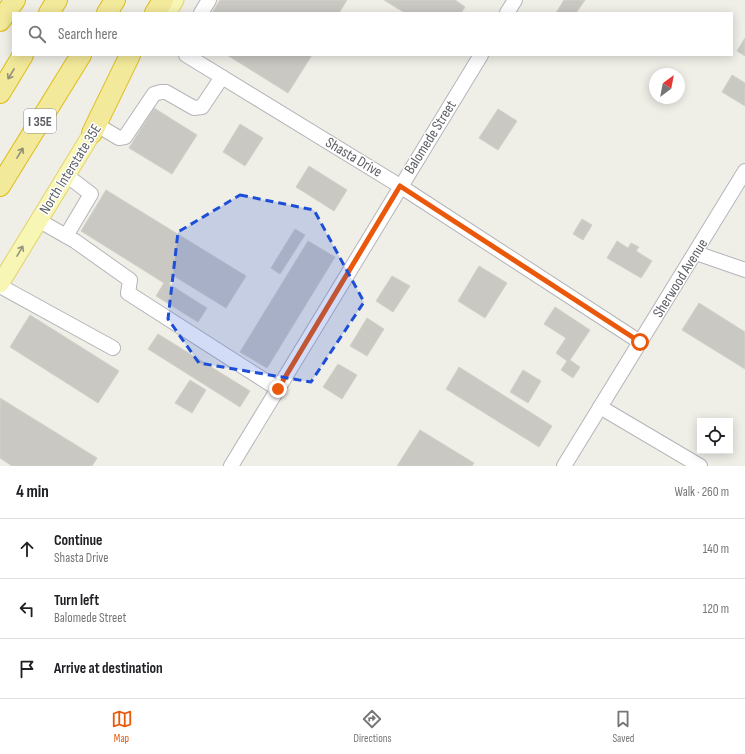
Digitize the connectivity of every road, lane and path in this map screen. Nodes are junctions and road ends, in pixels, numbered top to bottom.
1 (15, 0) edge
2 (57, 0) edge
3 (115, 0) edge
4 (163, 0) edge
5 (175, 0) edge
6 (209, 0) edge
7 (515, 0) edge
8 (50, 12) edge
9 (108, 12) edge
10 (156, 12) edge
11 (168, 12) edge
12 (202, 12) edge
13 (508, 12) edge
14 (0, 21) edge
15 (22, 56) edge
16 (80, 56) edge
17 (130, 56) edge
18 (140, 56) edge
19 (188, 56) edge
20 (480, 56) edge
21 (222, 77) junction
22 (0, 92) edge
23 (94, 129) junction
24 (745, 172) edge
25 (66, 175) junction
26 (0, 186) edge
27 (400, 186) junction
28 (38, 220) junction
29 (66, 236) junction
30 (696, 253) junction
31 (745, 270) edge
32 (0, 285) edge
33 (640, 342) junction
34 (113, 348) dead end
35 (278, 389) junction
36 (600, 407) junction
37 (231, 466) edge
38 (564, 466) edge
39 (700, 466) edge

1 - 14 highway
2 - 8 highway
3 - 9 highway
4 - 10 highway
5 - 11 main road
6 - 12 street
7 - 13 street
15 -> 22 highway
26 -> 16 highway, I 35E
17 - 23 highway
18 - 23 main road, North Interstate 35E
19 - 21 street, Shasta Drive
20 - 27 street, Balomede Street
21 - 23 street
21 - 27 street, Shasta Drive
23 - 25 main road, North Interstate 35E
24 - 30 street, Sherwood Avenue
25 - 28 main road, North Interstate 35E
25 - 29 street
27 - 33 street, Shasta Drive
27 - 35 street, Balomede Street
28 - 29 street
32 -> 28 main road, North Interstate 35E
29 - 35 street
30 - 31 street
30 - 33 street, Sherwood Avenue
32 - 34 street
33 - 36 street, Sherwood Avenue
35 - 37 street, Balomede Street
36 - 38 street, Sherwood Avenue
36 - 39 street

